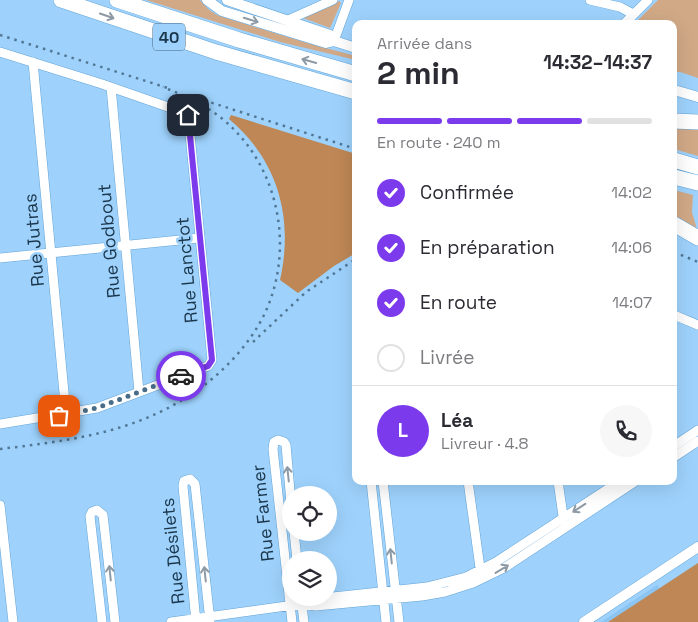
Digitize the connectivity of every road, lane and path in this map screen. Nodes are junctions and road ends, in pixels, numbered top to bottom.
1 (61, 0) edge
2 (117, 0) edge
3 (207, 0) edge
4 (228, 0) edge
5 (333, 0) edge
6 (349, 0) edge
7 (590, 0) edge
8 (644, 1) edge
9 (633, 14) junction
10 (288, 20) junction
11 (628, 20) edge
12 (334, 42) junction
13 (352, 47) edge
14 (0, 52) edge
15 (33, 62) junction
16 (278, 71) junction
17 (352, 73) edge
18 (111, 87) junction
19 (352, 91) edge
20 (677, 91) edge
21 (698, 97) edge
22 (352, 99) edge
23 (677, 120) edge
24 (698, 122) edge
25 (677, 178) edge
26 (698, 183) edge
27 (677, 226) edge
28 (200, 238) junction
29 (698, 238) edge
30 (126, 246) junction
31 (51, 253) junction
32 (0, 258) edge
33 (677, 317) edge
34 (698, 325) edge
35 (139, 392) junction
36 (66, 414) junction
37 (0, 424) edge
38 (698, 430) edge
39 (698, 441) edge
40 (677, 444) edge
41 (677, 455) edge
42 (371, 485) edge
43 (383, 485) edge
44 (469, 485) edge
45 (559, 485) edge
46 (614, 485) edge
47 (630, 485) edge
48 (290, 486) edge
49 (0, 505) edge
50 (563, 518) junction
51 (565, 528) junction
52 (282, 536) edge
53 (698, 547) edge
54 (481, 575) junction
55 (396, 595) junction
56 (383, 596) junction
57 (337, 603) edge
58 (290, 606) joint
59 (302, 606) edge
60 (209, 620) edge
61 (196, 621) edge
62 (13, 622) edge
63 (102, 622) edge
64 (115, 622) edge
65 (171, 622) edge
66 (292, 622) edge
67 (304, 622) edge
68 (386, 622) edge
69 (399, 622) edge
70 (584, 622) edge

1 -> 16 highway, 40
17 -> 2 highway, 40
3 -> 12 street
4 - 10 street
5 - 10 street
6 - 12 street
7 - 9 street
8 - 9 street
9 - 11 street
10 - 12 street
12 - 13 street
14 - 15 street
15 - 18 street
15 - 31 street, Rue Jutras
16 - 19 highway, 40
16 - 22 highway
18 - 28 street, Rue Lanctot
18 - 30 street, Rue Godbout
20 - 21 street
23 - 24 highway
25 - 26 highway
27 - 29 highway
28 - 30 street
28 - 35 street, Rue Lanctot
30 - 31 street
30 - 35 street, Rue Godbout
31 - 32 street
31 - 36 street, Rue Jutras
33 - 34 street
35 - 36 street
36 - 37 street
38 - 40 street
39 - 41 street
42 - 56 street
55 -> 43 street
44 - 54 street
45 - 50 street
46 -> 50 street
47 - 51 street
48 -> 52 street, Rue Farmer
49 - 62 street
50 - 51 street
50 - 54 street
54 -> 51 street
53 - 70 street
54 - 55 street
55 - 56 street
55 - 69 street
56 - 57 street
56 - 68 street
58 - 60 street
58 - 66 street, Rue Farmer
59 - 67 street
60 - 61 street
60 -> 61 street, Rue Désilets
61 - 65 street
64 -> 63 street

